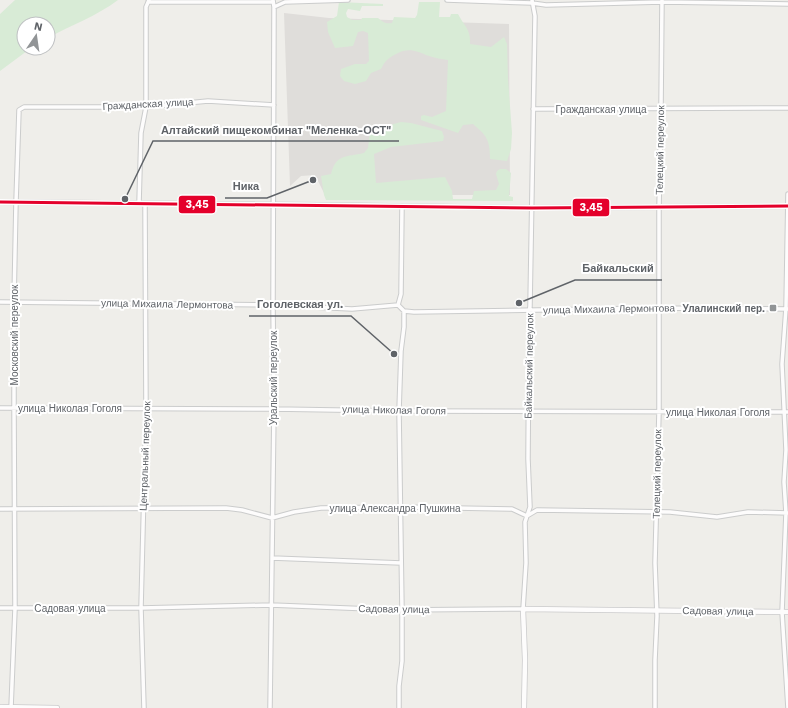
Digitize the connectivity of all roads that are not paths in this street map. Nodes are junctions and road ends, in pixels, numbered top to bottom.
1 (348, 0) edge
2 (447, 0) edge
3 (148, 1) edge
4 (273, 1) edge
5 (662, 1) edge
6 (532, 2) edge
7 (788, 4) edge
8 (274, 7) junction
9 (274, 104) junction
10 (146, 107) junction
11 (22, 108) joint
12 (661, 108) junction
13 (788, 108) edge
14 (533, 109) junction
15 (788, 194) edge
16 (0, 202) edge
17 (16, 202) junction
18 (139, 203) junction
19 (145, 204) junction
20 (274, 204) junction
21 (402, 206) junction
22 (788, 206) edge
23 (532, 208) junction
24 (659, 208) junction
25 (0, 302) edge
26 (14, 302) junction
27 (146, 303) junction
28 (273, 305) junction
29 (398, 305) junction
30 (660, 308) junction
31 (787, 309) edge
32 (530, 310) junction
33 (404, 311) junction
34 (0, 408) edge
35 (14, 408) junction
36 (146, 408) junction
37 (274, 409) junction
38 (399, 411) junction
39 (528, 411) junction
40 (659, 412) junction
41 (786, 412) edge
42 (400, 507) junction
43 (143, 508) junction
44 (0, 509) edge
45 (15, 509) junction
46 (656, 512) junction
47 (787, 513) edge
48 (527, 516) junction
49 (272, 518) junction
50 (272, 558) junction
51 (401, 563) junction
52 (271, 605) junction
53 (0, 608) edge
54 (141, 608) junction
55 (15, 609) junction
56 (523, 609) junction
57 (402, 610) junction
58 (657, 610) junction
59 (782, 612) junction
60 (788, 612) edge
61 (0, 707) edge
62 (11, 708) edge
63 (57, 708) edge
64 (144, 708) edge
65 (270, 708) edge
66 (399, 708) edge
67 (524, 708) edge
68 (655, 708) edge
69 (788, 708) edge

1 - 8 street
2 - 6 street
3 - 4 street
3 - 10 street
4 - 8 street, Уральский переулок
5 - 6 street
5 - 7 street
5 - 12 street, Телецкий переулок
6 - 14 street, Байкальский переулок
8 - 9 street, Уральский переулок
9 - 10 street, Гражданская улица
9 - 20 street, Уральский переулок
10 - 11 street, Гражданская улица
10 - 18 street
11 - 17 street, Московский переулок
12 - 13 street, Гражданская улица
12 - 14 street, Гражданская улица
12 - 24 street, Телецкий переулок
14 - 23 street, Байкальский переулок
15 - 22 street
16 - 17 street
17 - 18 street
17 - 26 street, Московский переулок
18 - 19 street
19 - 20 street
19 - 27 street, Центральный переулок
20 - 21 street
20 - 28 street, Уральский переулок
21 - 23 street
21 - 29 street
22 - 24 street
22 - 31 street
23 - 24 street
23 - 32 street, Байкальский переулок
24 - 30 street, Телецкий переулок
25 - 26 street, улица Михаила Лермонтова
26 - 27 street, улица Михаила Лермонтова
26 - 35 street, Московский переулок
27 - 28 street, улица Михаила Лермонтова
27 - 36 street, Центральный переулок
28 - 29 street, улица Михаила Лермонтова
28 - 37 street, Уральский переулок
29 - 33 street
30 - 31 street, улица Михаила Лермонтова
30 - 32 street, улица Михаила Лермонтова
30 - 40 street, Телецкий переулок
31 - 41 street
32 - 33 street, улица Михаила Лермонтова
32 - 39 street, Байкальский переулок
33 - 38 street
34 - 35 street, улица Николая Гоголя
35 - 36 street, улица Николая Гоголя
35 - 45 street, Московский переулок
36 - 37 street, улица Николая Гоголя
36 - 43 street, Центральный переулок
37 - 38 street, улица Николая Гоголя
37 - 49 street, Уральский переулок
38 - 39 street, улица Николая Гоголя
38 - 42 street
39 - 40 street, улица Николая Гоголя
39 - 48 street, Байкальский переулок
40 - 41 street, улица Николая Гоголя
40 - 46 street, Телецкий переулок
41 - 47 street
42 - 48 street, улица Александра Пушкина
42 - 49 street, улица Александра Пушкина
42 - 51 street
43 - 45 street, улица Александра Пушкина
43 - 49 street, улица Александра Пушкина
43 - 54 street, Центральный переулок
44 - 45 street, улица Александра Пушкина
45 - 55 street, Московский переулок
46 - 47 street
46 - 48 street
46 - 58 street, Телецкий переулок
47 - 59 street
48 - 56 street, Байкальский переулок
49 - 50 street, Уральский переулок
50 - 51 street
50 - 52 street, Уральский переулок
51 - 57 street
52 - 54 street, Садовая улица
52 - 57 street, Садовая улица
52 - 65 street, Уральский переулок
53 - 55 street, Садовая улица
54 - 55 street, Садовая улица
54 - 64 street, Центральный переулок
55 - 62 street, Московский переулок
56 - 57 street, Садовая улица
56 - 58 main road, Садовая улица
56 - 67 main road, Байкальский переулок
57 - 66 street
58 - 59 main road, Садовая улица
58 - 68 street, Телецкий переулок
59 - 60 main road, Садовая улица
59 - 69 street
61 - 62 main road
62 - 63 main road

